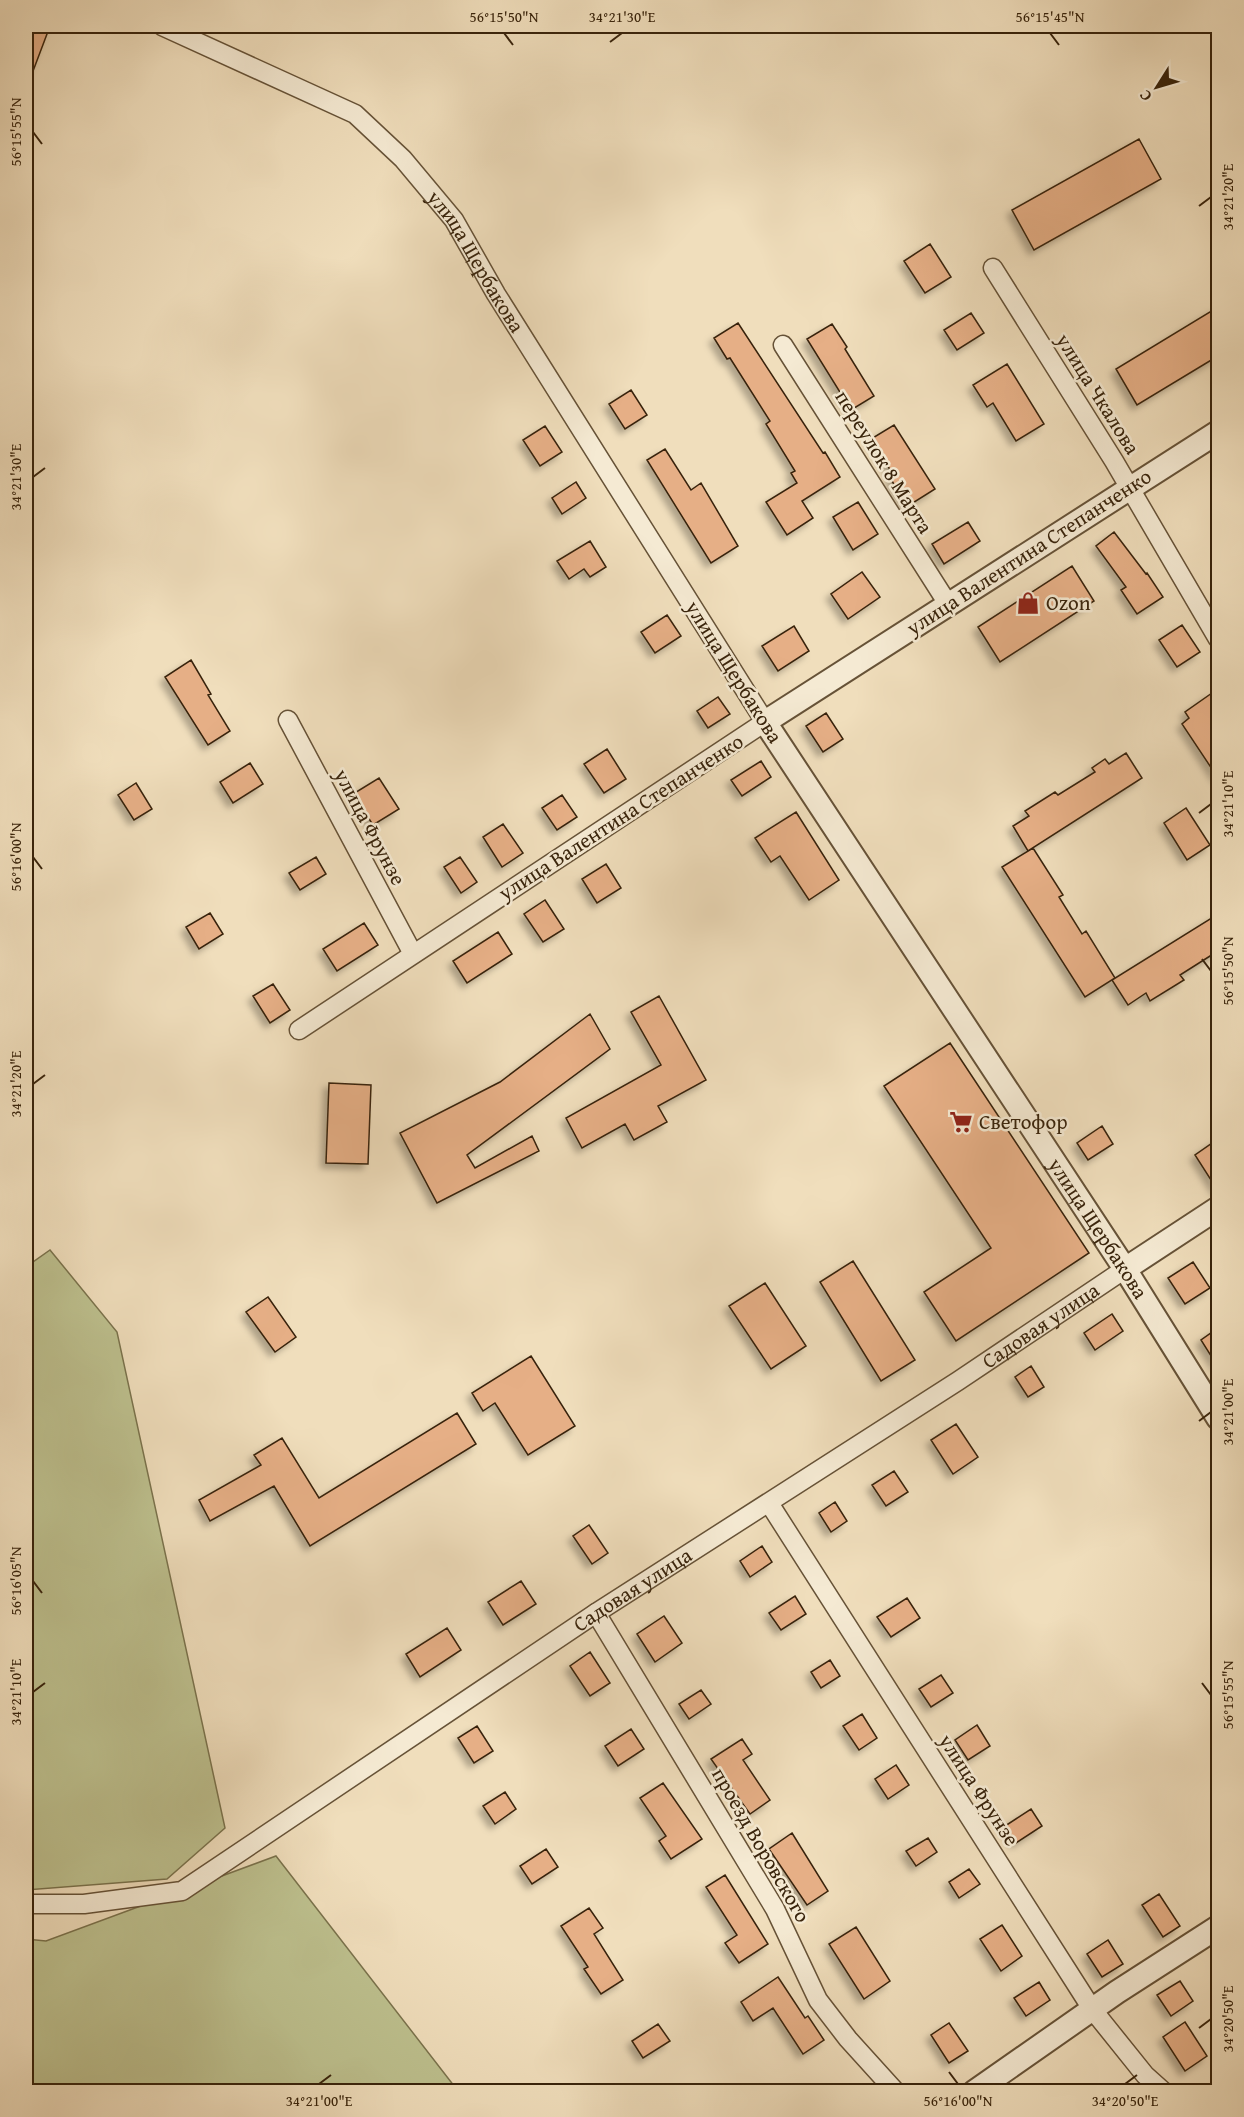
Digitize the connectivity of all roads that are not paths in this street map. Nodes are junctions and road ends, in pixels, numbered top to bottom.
1 (162, 26) edge
2 (993, 268) dead end
3 (783, 345) dead end
4 (1218, 432) edge
5 (1130, 488) junction
6 (948, 604) junction
7 (1218, 639) edge
8 (288, 720) dead end
9 (765, 722) junction
10 (413, 954) junction
11 (299, 1030) dead end
12 (1218, 1208) edge
13 (1125, 1269) junction
14 (1218, 1418) edge
15 (769, 1503) junction
16 (596, 1613) junction
17 (26, 1904) edge
18 (1218, 1927) edge
19 (1092, 2009) junction
20 (896, 2091) edge
21 (974, 2091) edge
22 (1164, 2091) edge

1 - 9 street, улица Щербакова
2 - 5 street, улица Чкалова
3 - 6 street, переулок 8 Марта
4 - 5 street, улица Валентина Степанченко
5 - 6 street, улица Валентина Степанченко
5 - 7 street, улица Чкалова
6 - 9 street, улица Валентина Степанченко
8 - 10 street, улица Фрунзе
9 - 10 street, улица Валентина Степанченко
9 - 13 street, улица Щербакова
10 - 11 street, улица Валентина Степанченко
12 - 13 street, Садовая улица
13 - 14 street, улица Щербакова
13 - 15 street, Садовая улица
15 - 16 street, Садовая улица
15 - 19 street, улица Фрунзе
16 - 17 street, Садовая улица
16 - 20 street, проезд Воровского
18 - 19 street
19 - 21 street
19 - 22 street, улица Фрунзе

